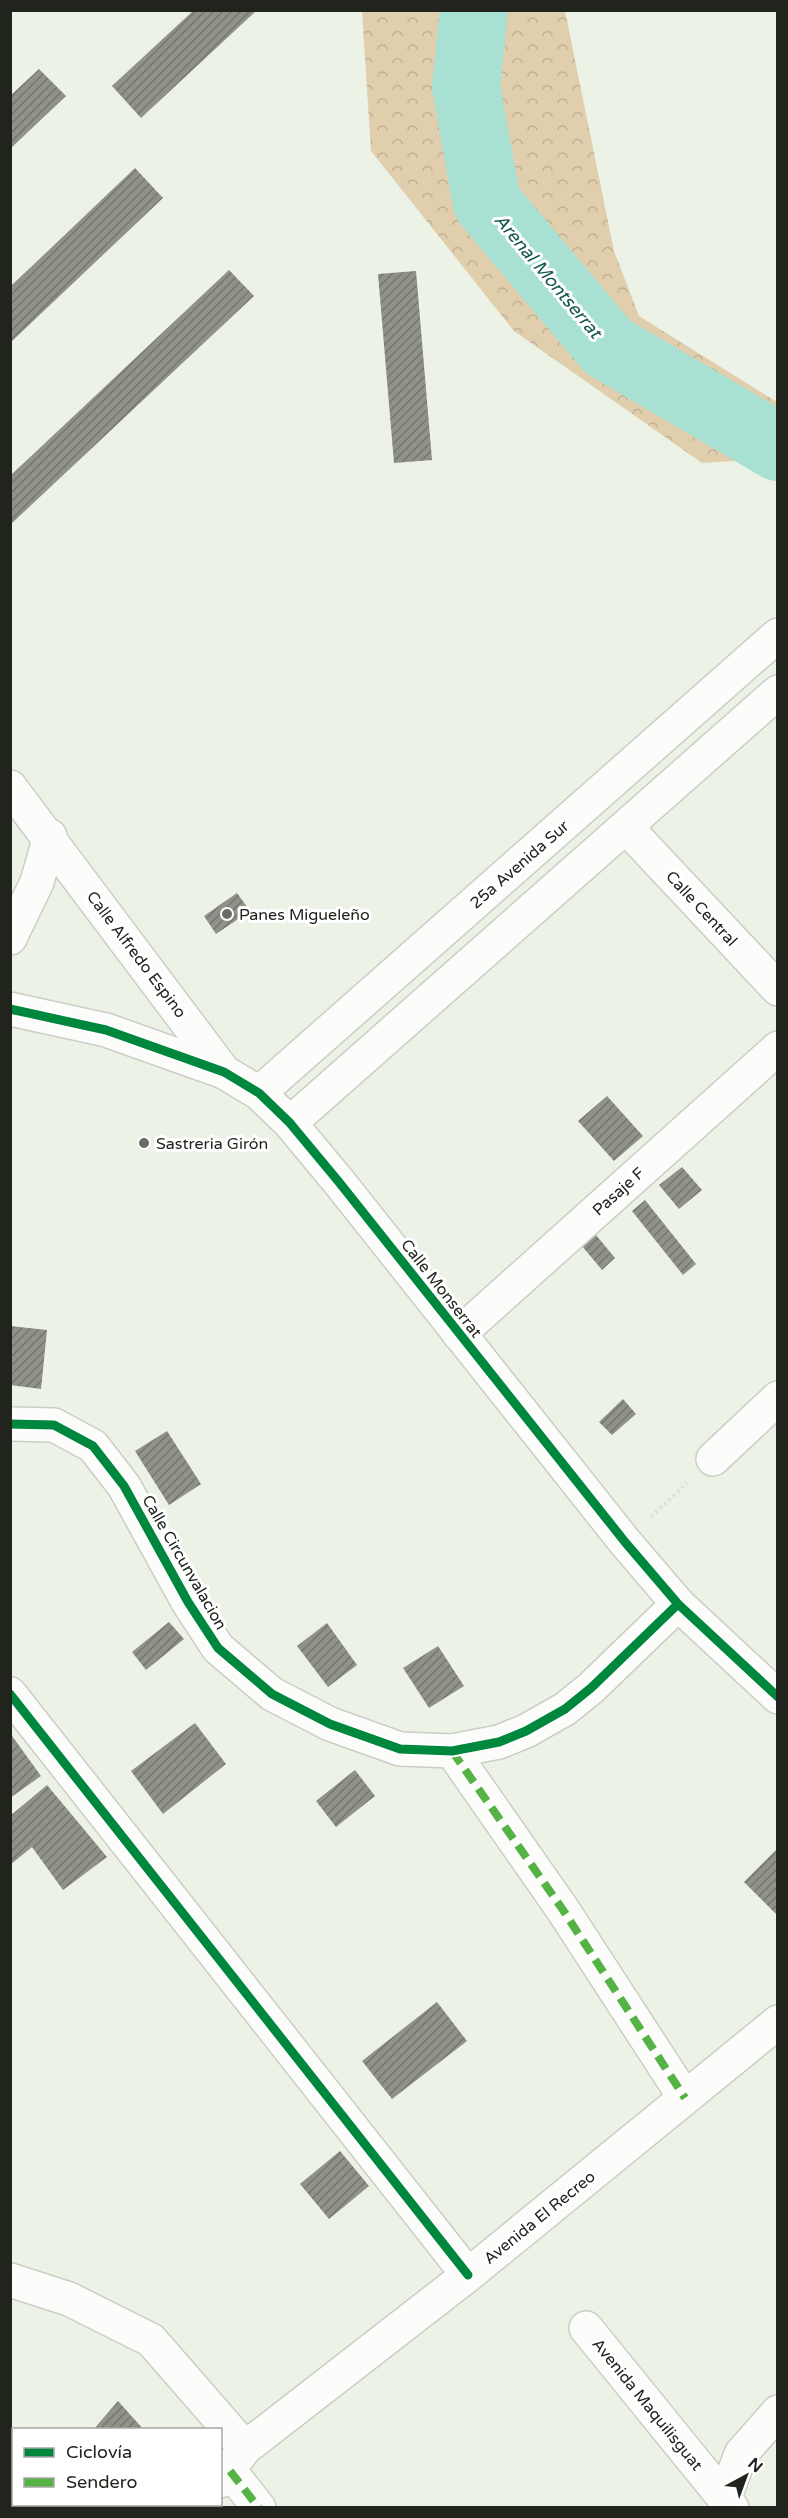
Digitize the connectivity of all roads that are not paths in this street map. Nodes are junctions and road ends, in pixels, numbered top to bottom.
1 (777, 634) edge
2 (777, 692) edge
3 (10, 787) edge
4 (626, 827) junction
5 (50, 837) junction
6 (10, 938) edge
7 (777, 989) edge
8 (10, 1009) edge
9 (777, 1048) edge
10 (225, 1072) junction
11 (259, 1093) junction
12 (290, 1123) junction
13 (459, 1334) junction
14 (777, 1398) edge
15 (10, 1424) edge
16 (714, 1459) road end
17 (678, 1604) junction
18 (10, 1695) edge
19 (777, 1697) edge
20 (452, 1752) junction
21 (777, 2022) edge
22 (685, 2098) junction
23 (468, 2275) junction
24 (10, 2280) edge
25 (586, 2328) dead end
26 (777, 2412) edge
27 (207, 2428) edge
28 (222, 2451) edge
29 (232, 2467) edge
30 (728, 2503) edge
31 (260, 2508) edge

1 - 11 street, 25a Avenida Sur
2 - 4 street
3 - 5 street, Calle Alfredo Espino
4 - 7 street, Calle Central
4 - 12 street
5 - 6 street
5 - 10 street, Calle Alfredo Espino
8 - 10 street, Calle Monserrat
9 - 13 street, Pasaje F
10 - 11 street, Calle Monserrat
11 - 12 street, Calle Monserrat
12 - 13 street, Calle Monserrat
13 - 17 street, Calle Monserrat
14 - 16 street
15 - 20 street, Calle Circunvalacion
17 - 19 street, Calle Monserrat
17 - 20 street, Calle Circunvalacion
18 - 23 street
20 - 22 street
21 - 22 street, Avenida El Recreo
22 - 23 street, Avenida El Recreo
23 - 29 street, Avenida El Recreo
24 - 27 street
25 - 30 street, Avenida Maquilisguat
26 - 30 street
28 - 29 street
29 - 31 street

